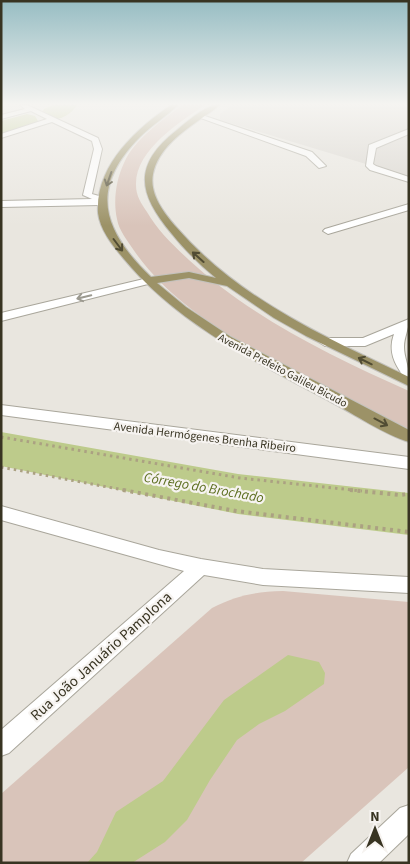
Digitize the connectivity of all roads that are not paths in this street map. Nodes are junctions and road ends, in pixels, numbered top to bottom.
1 (97, 145) edge
2 (129, 145) edge
3 (166, 145) edge
4 (284, 145) edge
5 (376, 145) edge
6 (322, 166) dead end
7 (409, 180) edge
8 (103, 201) junction
9 (1, 204) edge
10 (409, 207) edge
11 (328, 231) dead end
12 (148, 281) junction
13 (231, 285) junction
14 (1, 317) edge
15 (406, 325) edge
16 (325, 342) junction
17 (409, 374) edge
18 (409, 382) edge
19 (1, 410) edge
20 (409, 437) edge
21 (409, 463) edge
22 (1, 513) edge
23 (201, 567) junction
24 (409, 586) edge
25 (1, 745) edge
26 (409, 817) edge
27 (360, 863) edge

1 - 8 street
2 -> 8 main road, Avenida Prefeito Galileu Bicudo
13 -> 3 main road
4 - 6 street
5 - 7 street
8 - 9 street
8 -> 12 main road, Avenida Prefeito Galileu Bicudo
10 - 11 street
12 - 13 main road
12 -> 14 street
12 -> 20 main road, Avenida Prefeito Galileu Bicudo
13 - 16 main road
15 - 16 street
15 - 17 street
18 -> 16 main road
19 - 21 street, Avenida Hermógenes Brenha Ribeiro
22 - 23 street
23 - 24 street
23 - 25 street, Rua João Januário Pamplona
26 - 27 street

